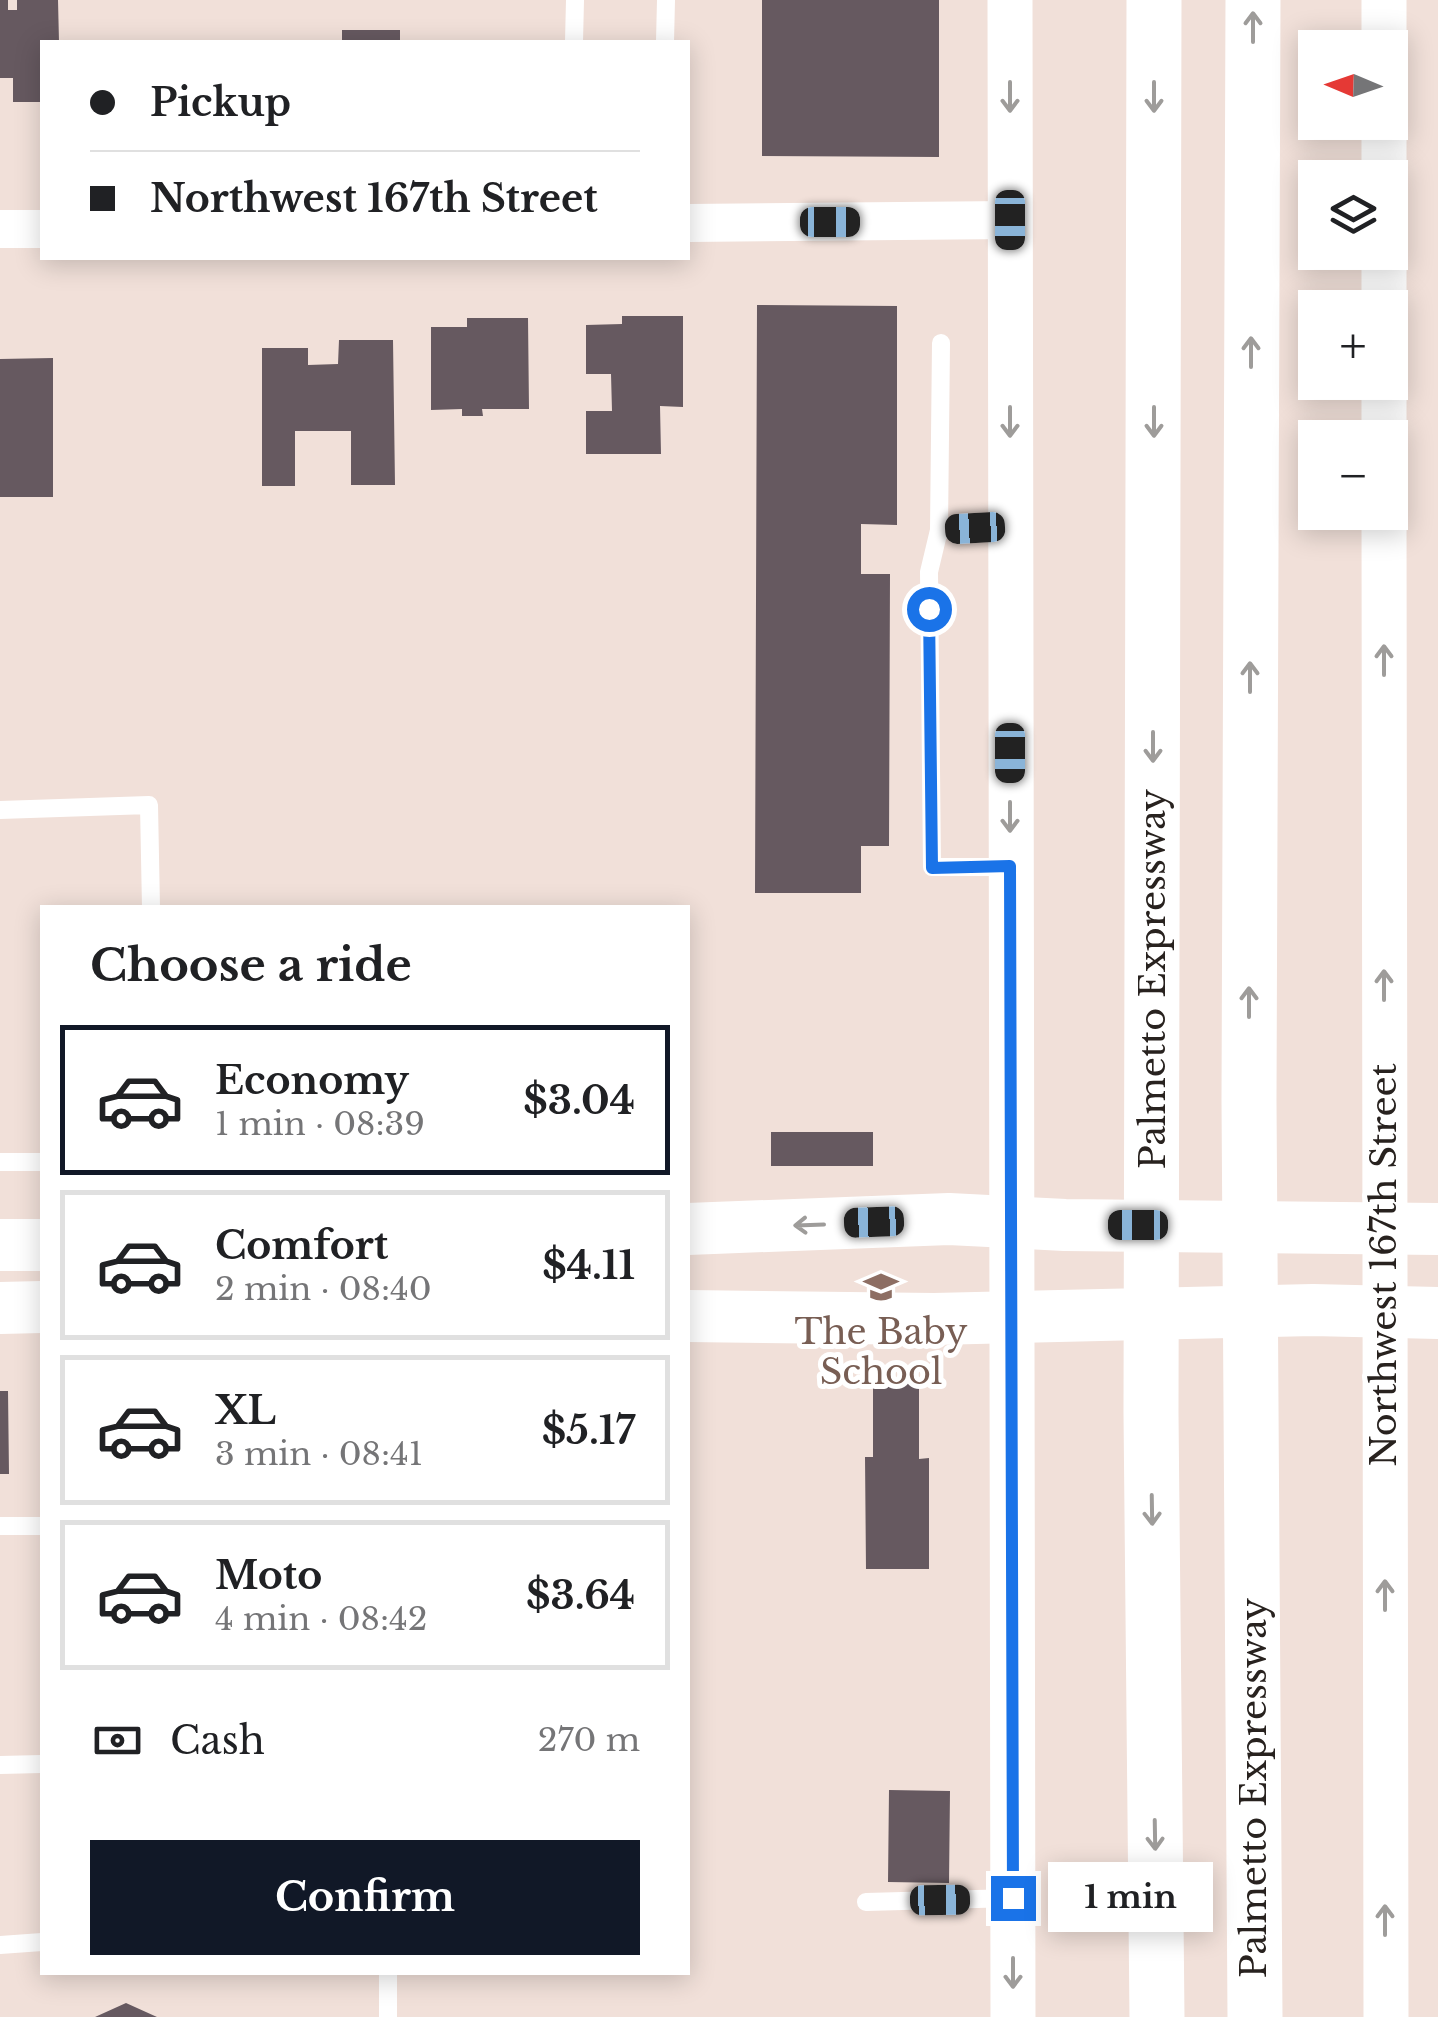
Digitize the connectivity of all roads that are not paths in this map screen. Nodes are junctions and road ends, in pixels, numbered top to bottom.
1 (575, 0) edge
2 (666, 0) edge
3 (1010, 0) edge
4 (1154, 0) edge
5 (1253, 0) edge
6 (1384, 0) edge
7 (1384, 30) edge
8 (574, 40) edge
9 (664, 40) edge
10 (1010, 220) junction
11 (690, 223) edge
12 (0, 229) edge
13 (40, 229) edge
14 (941, 343) dead end
15 (1011, 526) junction
16 (939, 530) junction
17 (1384, 530) edge
18 (0, 810) edge
19 (1010, 866) junction
20 (151, 905) edge
21 (0, 1162) edge
22 (40, 1162) edge
23 (1011, 1222) junction
24 (690, 1229) edge
25 (1384, 1229) junction
26 (1438, 1229) edge
27 (0, 1245) edge
28 (40, 1245) edge
29 (0, 1308) edge
30 (40, 1308) edge
31 (1384, 1313) junction
32 (1438, 1313) edge
33 (690, 1316) edge
34 (1013, 1316) junction
35 (0, 1526) edge
36 (40, 1526) edge
37 (40, 1764) edge
38 (0, 1765) edge
39 (1013, 1898) junction
40 (866, 1902) dead end
41 (40, 1942) edge
42 (0, 1945) edge
43 (388, 1975) edge
44 (388, 2017) edge
45 (1013, 2017) edge
46 (1157, 2017) edge
47 (1255, 2017) edge
48 (1386, 2017) edge

1 - 8 lane
2 - 9 lane
3 -> 10 street
4 -> 46 highway, Palmetto Expressway
47 -> 5 highway, Palmetto Expressway
6 - 7 street
10 - 11 street
10 -> 15 street
12 - 13 street
14 - 16 lane
15 - 16 lane
15 -> 19 street
16 - 19 lane
25 -> 17 street, Northwest 167th Street
18 - 20 lane
19 - 23 street
21 - 22 lane
23 -> 24 main road
23 - 25 main road
23 - 34 street
25 - 26 main road
25 - 31 street, Northwest 167th Street
27 - 28 main road
29 - 30 main road
31 - 32 main road
31 - 34 main road
48 -> 31 street, Northwest 167th Street
33 - 34 main road
34 - 39 street
35 - 36 lane
37 - 38 lane
39 - 40 lane
39 -> 45 street
41 - 42 lane
43 - 44 lane

